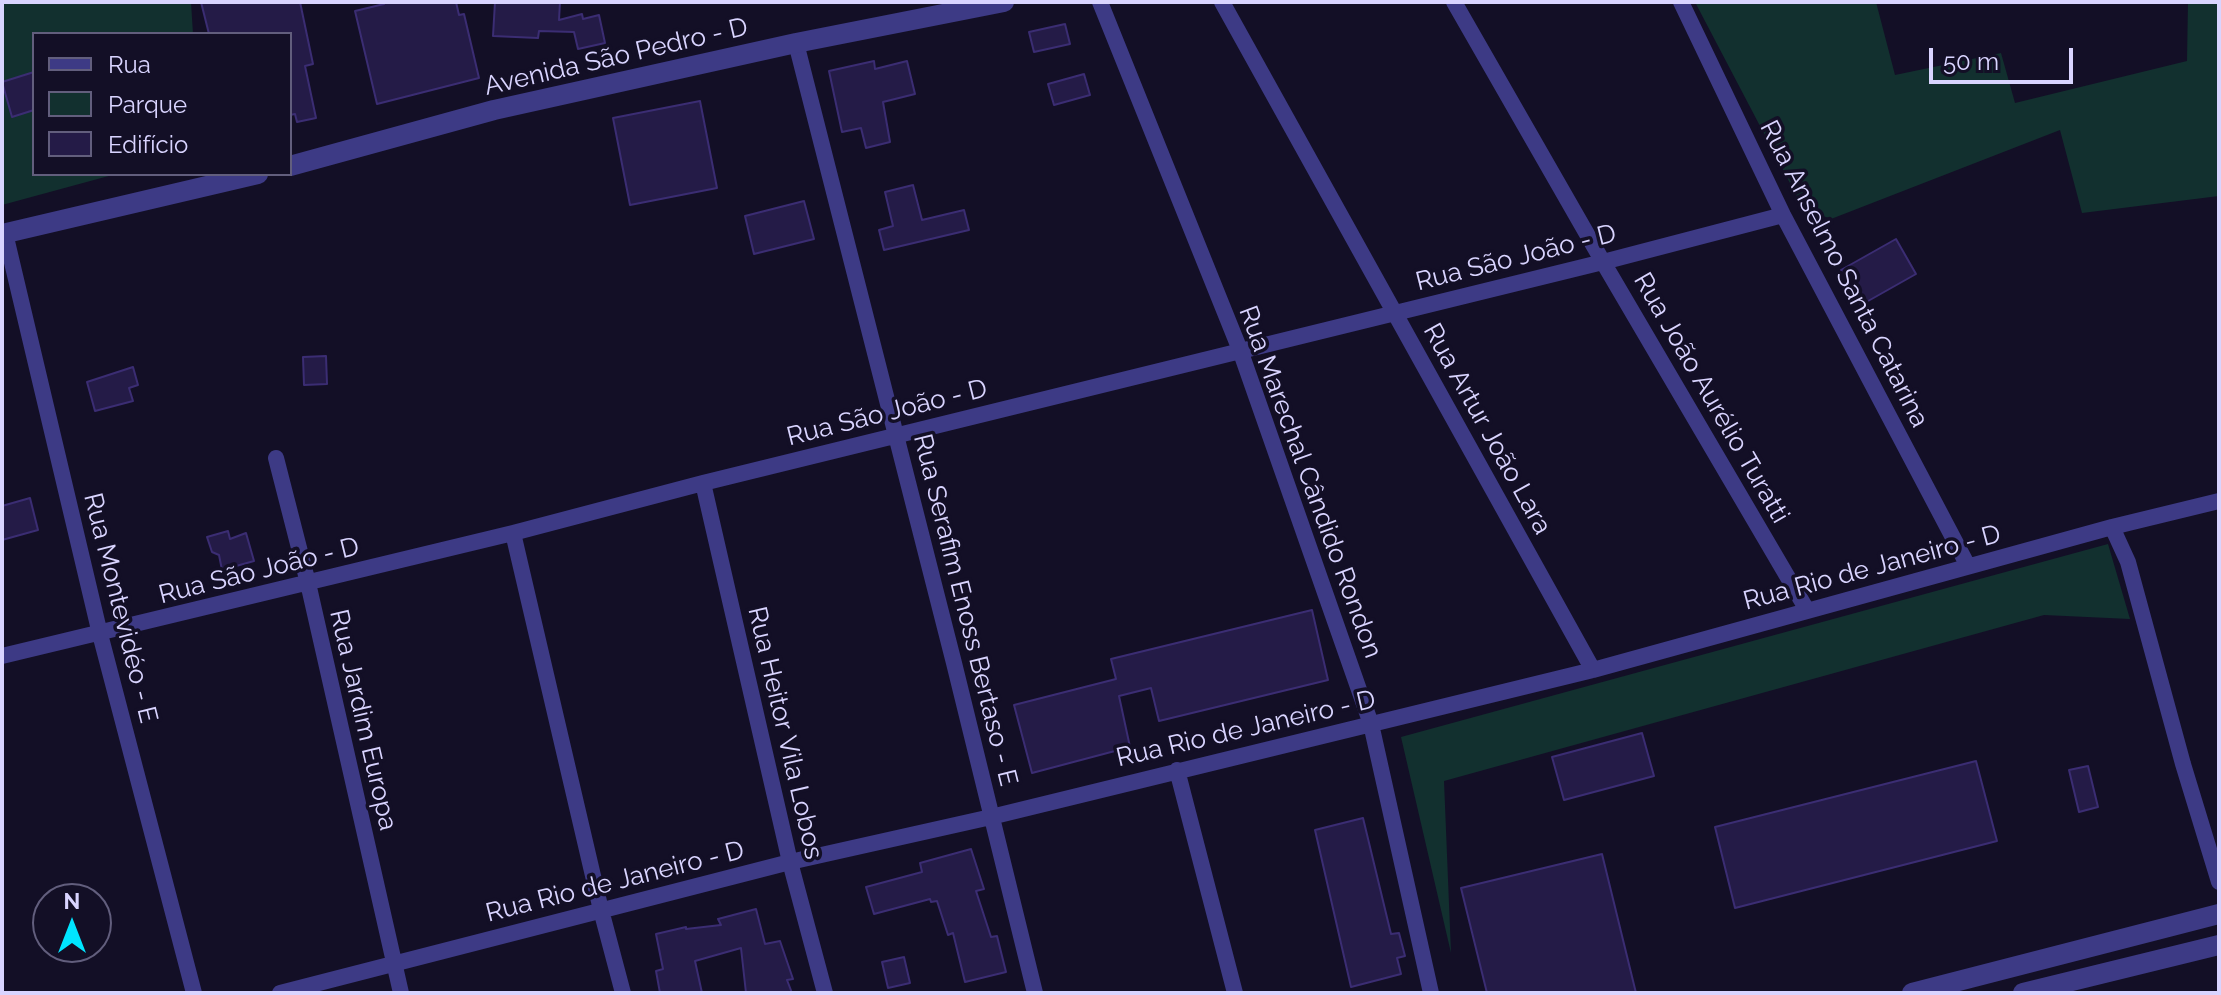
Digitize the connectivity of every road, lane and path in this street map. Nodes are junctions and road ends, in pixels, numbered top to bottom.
1 (1004, 2) edge
2 (1100, 2) edge
3 (1222, 2) edge
4 (1454, 2) edge
5 (1681, 2) edge
6 (796, 43) junction
7 (292, 165) edge
8 (249, 176) edge
9 (1783, 215) junction
10 (4, 233) edge
11 (1603, 262) junction
12 (1394, 312) junction
13 (1240, 350) junction
14 (897, 435) junction
15 (276, 458) dead end
16 (703, 483) junction
17 (2219, 501) edge
18 (2112, 527) junction
19 (513, 533) junction
20 (1968, 566) junction
21 (308, 583) junction
22 (1807, 610) junction
23 (100, 634) junction
24 (2, 656) edge
25 (1593, 670) junction
26 (1371, 724) junction
27 (1177, 770) junction
28 (991, 817) junction
29 (790, 862) junction
30 (2219, 882) edge
31 (601, 910) junction
32 (2219, 914) edge
33 (2219, 945) edge
34 (393, 965) junction
35 (194, 993) edge
36 (280, 993) edge
37 (401, 993) edge
38 (623, 993) edge
39 (825, 993) edge
40 (1035, 993) edge
41 (1235, 993) edge
42 (1431, 993) edge
43 (1912, 993) edge
44 (2023, 993) edge

1 - 6 street, Avenida São Pedro - D
2 - 13 street, Rua Marechal Cândido Rondon
3 - 12 street, Rua Artur João Lara
4 - 11 street, Rua João Aurélio Turatti
5 - 9 street, Rua Anselmo Santa Catarina
6 - 7 street, Avenida São Pedro - D
6 - 14 street, Rua Serafim Enoss Bertaso - E
8 - 10 street
9 - 11 street, Rua São João - D
9 - 20 street, Rua Anselmo Santa Catarina
10 - 23 street, Rua Montevidéo - E
11 - 12 street, Rua São João - D
11 - 22 street, Rua João Aurélio Turatti
12 - 13 street, Rua São João - D
12 - 25 street, Rua Artur João Lara
13 - 14 street, Rua São João - D
13 - 26 street, Rua Marechal Cândido Rondon
14 - 16 street, Rua São João - D
14 - 28 street, Rua Serafim Enoss Bertaso - E
15 - 21 street, Rua Jardim Europa
16 - 19 street, Rua São João - D
16 - 29 street, Rua Heitor Vila Lobos
17 - 18 street, Rua Rio de Janeiro - D
18 - 20 street, Rua Rio de Janeiro - D
18 - 30 street
19 - 21 street, Rua São João - D
19 - 31 street
20 - 22 street, Rua Rio de Janeiro - D
21 - 23 street, Rua São João - D
21 - 34 street, Rua Jardim Europa
22 - 25 street, Rua Rio de Janeiro - D
23 - 24 street, Rua São João - D
23 - 35 street, Rua Montevidéo - E
25 - 26 street, Rua Rio de Janeiro - D
26 - 27 street, Rua Rio de Janeiro - D
26 - 42 street, Rua Marechal Cândido Rondon
27 - 28 street, Rua Rio de Janeiro - D
27 - 41 street
28 - 29 street, Rua Rio de Janeiro - D
28 - 40 street, Rua Serafim Enoss Bertaso - E
29 - 31 street, Rua Rio de Janeiro - D
29 - 39 street, Rua Heitor Vila Lobos
31 - 34 street, Rua Rio de Janeiro - D
31 - 38 street
32 - 43 street
33 - 44 street
34 - 36 street, Rua Rio de Janeiro - D
34 - 37 street, Rua Jardim Europa

